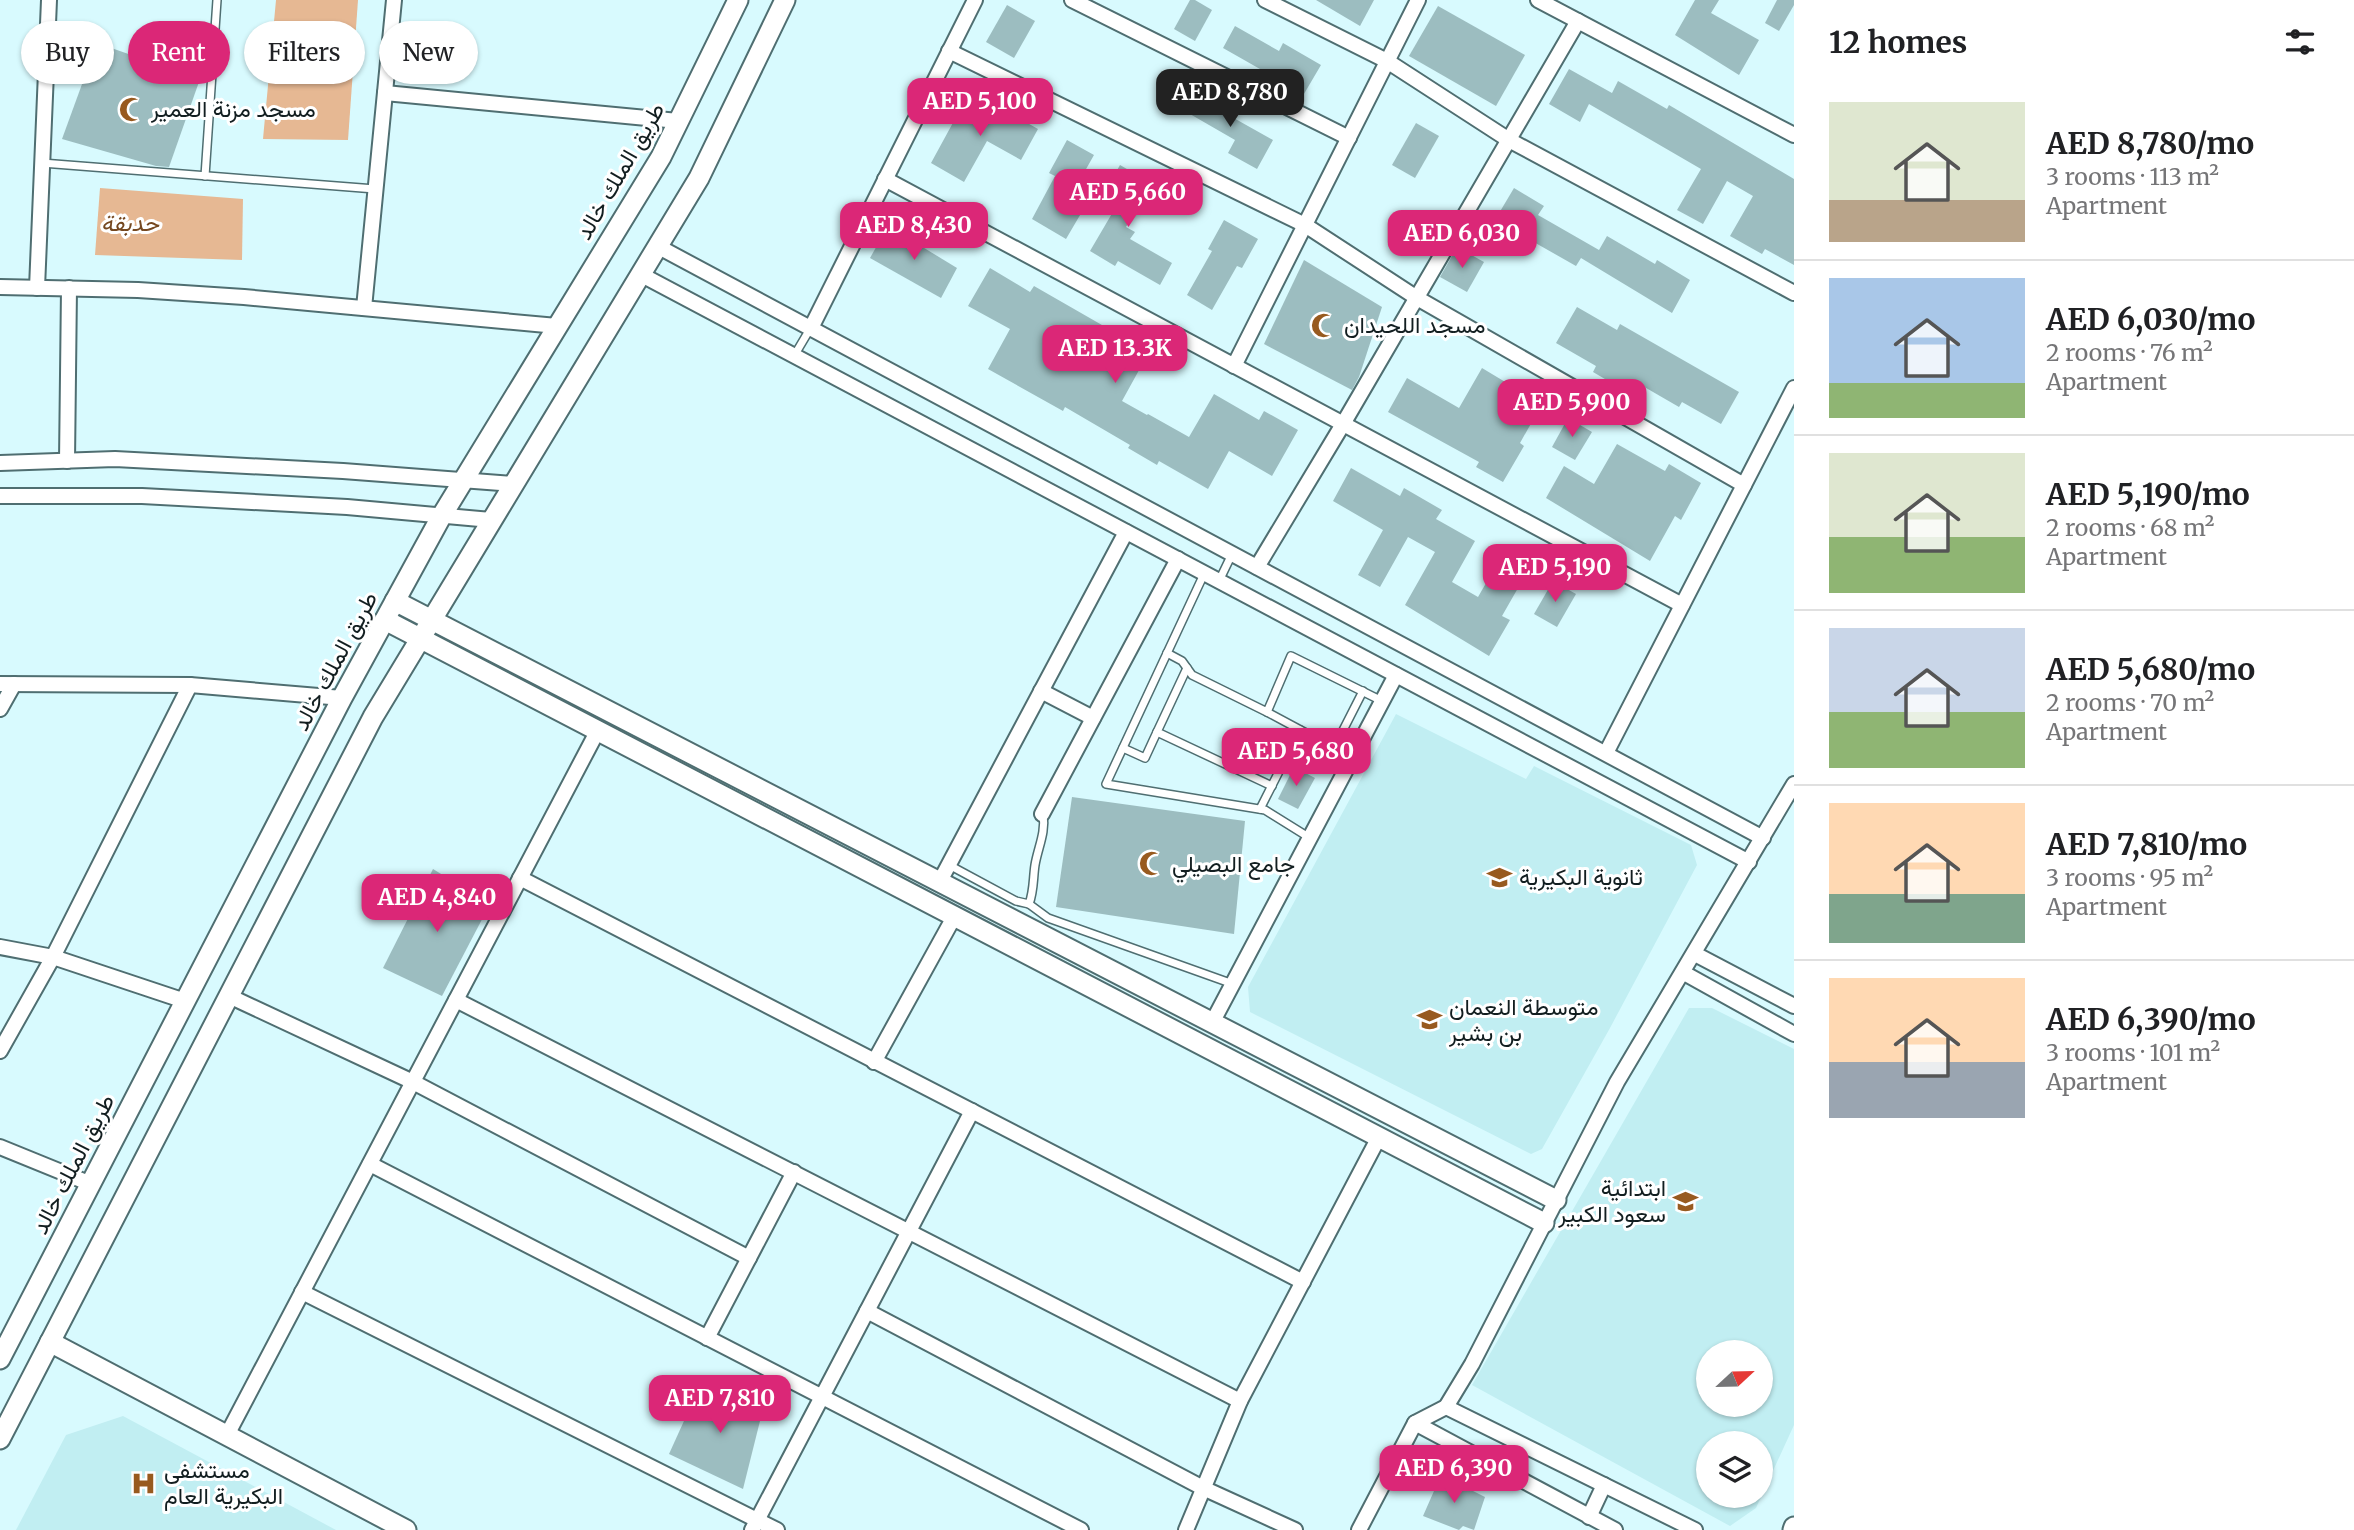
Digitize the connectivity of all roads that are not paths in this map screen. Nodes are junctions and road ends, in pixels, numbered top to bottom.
1 (49, 0) edge
2 (217, 0) edge
3 (394, 0) edge
4 (738, 0) edge
5 (785, 0) edge
6 (975, 0) edge
7 (1072, 0) edge
8 (1265, 0) edge
9 (1418, 0) edge
10 (1538, 0) edge
11 (1578, 21) junction
12 (949, 51) junction
13 (1387, 61) junction
14 (384, 93) junction
15 (678, 121) junction
16 (1794, 135) edge
17 (1349, 138) junction
18 (1509, 140) junction
19 (42, 163) junction
20 (205, 176) junction
21 (885, 179) junction
22 (375, 189) junction
23 (1305, 225) junction
24 (657, 246) junction
25 (640, 274) junction
26 (0, 287) edge
27 (37, 288) junction
28 (69, 288) junction
29 (1794, 293) edge
30 (1417, 298) junction
31 (364, 308) junction
32 (557, 326) junction
33 (811, 328) junction
34 (794, 356) junction
35 (1234, 366) junction
36 (1792, 397) edge
37 (1343, 424) junction
38 (67, 461) junction
39 (0, 463) edge
40 (463, 480) junction
41 (513, 484) junction
42 (1744, 485) junction
43 (0, 496) edge
44 (441, 517) junction
45 (491, 520) junction
46 (1126, 531) junction
47 (1233, 554) junction
48 (1178, 559) junction
49 (1257, 567) junction
50 (1205, 573) junction
51 (1219, 581) junction
52 (395, 601) junction
53 (1682, 605) junction
54 (385, 620) junction
55 (431, 620) junction
56 (419, 639) junction
57 (1167, 653) junction
58 (1187, 667) junction
59 (1396, 675) junction
60 (7, 684) edge
61 (190, 685) junction
62 (1041, 691) junction
63 (1363, 691) junction
64 (342, 698) junction
65 (1382, 701) junction
66 (0, 709) edge
67 (1266, 712) junction
68 (1093, 718) junction
69 (1300, 730) junction
70 (597, 732) junction
71 (1157, 732) junction
72 (1123, 748) junction
73 (1605, 754) junction
74 (1794, 784) edge
75 (1272, 786) junction
76 (1260, 809) junction
77 (1042, 814) joint
78 (1310, 838) junction
79 (1763, 838) junction
80 (1749, 862) junction
81 (949, 865) junction
82 (520, 878) junction
83 (939, 883) junction
84 (1029, 904) junction
85 (954, 917) junction
86 (0, 947) edge
87 (1695, 954) junction
88 (53, 957) junction
89 (1098, 964) junction
90 (1684, 973) junction
91 (1233, 984) junction
92 (1087, 986) junction
93 (229, 996) junction
94 (456, 1000) junction
95 (185, 1001) junction
96 (1794, 1006) edge
97 (1212, 1023) junction
98 (1794, 1034) edge
99 (0, 1051) edge
100 (874, 1062) junction
101 (413, 1082) junction
102 (972, 1111) junction
103 (1378, 1137) junction
104 (0, 1147) edge
105 (370, 1164) junction
106 (794, 1172) junction
107 (91, 1184) junction
108 (1556, 1200) junction
109 (1544, 1223) junction
110 (909, 1231) junction
111 (749, 1258) junction
112 (1303, 1282) junction
113 (303, 1292) junction
114 (867, 1311) junction
115 (707, 1338) junction
116 (50, 1342) junction
117 (0, 1359) edge
118 (822, 1397) junction
119 (1240, 1401) junction
120 (1446, 1407) junction
121 (1415, 1423) junction
122 (227, 1435) junction
123 (0, 1439) edge
124 (1604, 1485) junction
125 (1203, 1488) junction
126 (1589, 1517) junction
127 (755, 1525) edge
128 (406, 1530) edge
129 (777, 1530) edge
130 (1081, 1530) edge
131 (1186, 1530) edge
132 (1295, 1530) edge
133 (1359, 1530) edge
134 (1615, 1530) edge
135 (1695, 1530) edge

1 - 19 street
2 - 20 lane
3 - 14 street
4 - 15 main road, طريق الملك خالد
5 - 24 main road
6 - 12 street
7 - 17 street
8 - 13 street
9 - 13 street
10 - 11 street
11 - 16 street
11 - 18 street
12 - 21 street
12 - 23 street
13 - 17 street
13 - 18 street
14 - 15 street
14 - 22 street
15 - 32 main road, طريق الملك خالد
17 - 23 street
18 - 29 street
18 - 30 street
19 - 20 lane
19 - 27 street
20 - 22 lane
21 - 33 street
21 - 35 street
22 - 31 street
23 - 30 street
23 - 35 street
24 - 25 main road
24 - 33 street
25 - 34 street
25 - 41 main road
26 - 27 street
27 - 28 street
28 - 31 street
28 - 38 street
30 - 37 street
30 - 42 street
31 - 32 street
32 - 40 main road, طريق الملك خالد
33 - 34 lane
33 - 47 street
34 - 46 street
35 - 37 street
36 - 42 street
37 - 49 street
37 - 53 street
38 - 39 street
38 - 40 street
40 - 41 street
40 - 44 main road, طريق الملك خالد
41 - 45 main road
42 - 53 street
43 - 44 street
44 - 45 street
44 - 52 main road, طريق الملك خالد
45 - 55 main road
46 - 48 street
46 - 62 street
47 - 49 street
47 - 51 lane
48 - 50 street
48 - 68 street
49 - 73 street
50 - 51 street
50 - 57 lane
51 - 59 street
52 - 54 main road, طريق الملك خالد
52 - 55 main road
53 - 73 street
54 - 56 main road
54 - 64 main road, طريق الملك خالد
55 - 56 main road
55 - 83 main road
56 - 70 main road
56 - 93 main road
57 - 58 lane
57 - 72 lane
58 - 67 lane
58 - 71 lane
59 - 65 street
59 - 80 street
60 - 61 street
60 - 66 street
61 - 64 street
61 - 88 street
62 - 68 street
62 - 81 street
63 - 65 lane
63 - 67 lane
63 - 69 lane
64 - 95 main road, طريق الملك خالد
65 - 78 street
67 - 69 lane
68 - 77 street
69 - 75 lane
70 - 82 street
70 - 85 main road
71 - 72 lane
71 - 75 lane
72 - 76 lane
73 - 79 street
74 - 79 street
75 - 76 lane
76 - 78 lane
77 - 84 lane
78 - 91 street
79 - 80 street
80 - 87 street
81 - 83 street
81 - 84 lane
82 - 94 street
82 - 100 street
83 - 89 main road
84 - 91 lane
85 - 92 main road
85 - 100 street
86 - 88 street
87 - 90 street
87 - 96 street
88 - 95 street
88 - 99 street
89 - 92 lane
89 - 97 main road
90 - 98 street
90 - 108 street
91 - 97 street
92 - 103 main road
93 - 101 street
93 - 116 main road
94 - 101 street
94 - 106 street
95 - 107 main road, طريق الملك خالد
97 - 108 main road
100 - 102 street
101 - 105 street
101 - 111 street
102 - 110 street
102 - 112 street
103 - 109 main road
103 - 112 street
104 - 107 street
105 - 113 street
105 - 115 street
106 - 110 street
106 - 111 street
107 - 117 main road, طريق الملك خالد
108 - 109 street
109 - 120 street
110 - 114 street
110 - 119 street
111 - 115 street
112 - 119 street
113 - 122 street
113 - 127 street
114 - 118 street
114 - 125 street
115 - 118 street
116 - 122 main road
116 - 123 main road
118 - 127 street
118 - 130 street
119 - 125 street
120 - 121 street
120 - 124 street
121 - 126 street
121 - 133 street
122 - 128 main road
124 - 126 street
124 - 135 street
125 - 131 street
125 - 132 street
126 - 134 street
127 - 129 street

